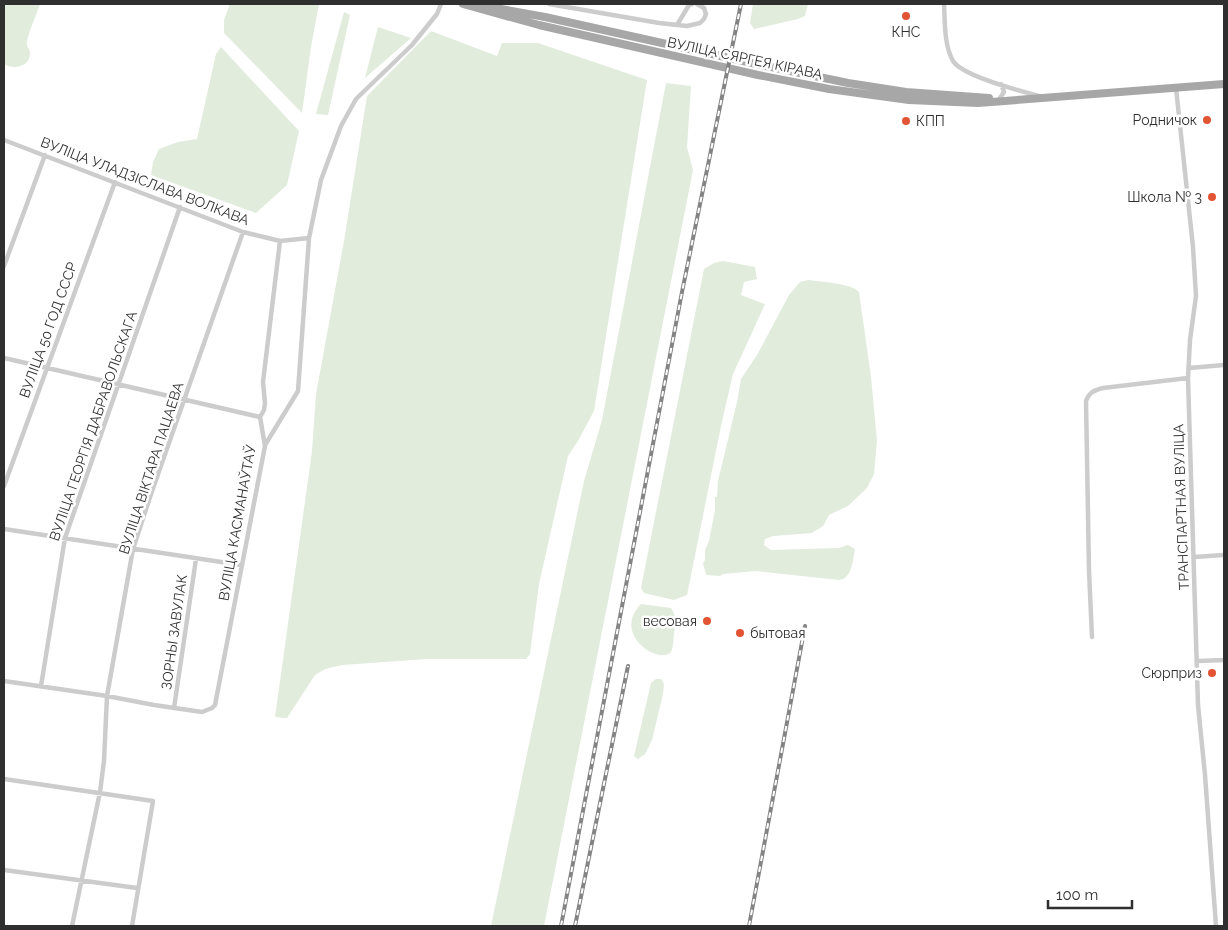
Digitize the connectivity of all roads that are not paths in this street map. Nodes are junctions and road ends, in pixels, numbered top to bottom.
1 (442, 4) edge
2 (463, 4) edge
3 (469, 4) edge
4 (549, 4) edge
5 (692, 4) edge
6 (697, 4) edge
7 (944, 4) edge
8 (677, 25) junction
9 (1000, 83) junction
10 (1224, 84) edge
11 (1176, 87) junction
12 (1026, 96) junction
13 (1000, 98) junction
14 (4, 140) edge
15 (45, 155) junction
16 (115, 182) junction
17 (180, 207) junction
18 (243, 232) junction
19 (309, 238) junction
20 (280, 241) junction
21 (4, 266) edge
22 (4, 358) edge
23 (1224, 365) edge
24 (46, 367) junction
25 (1189, 368) junction
26 (1188, 378) junction
27 (119, 384) junction
28 (185, 400) junction
29 (260, 418) junction
30 (265, 446) junction
31 (4, 486) edge
32 (4, 529) edge
33 (65, 538) junction
34 (133, 550) junction
35 (1224, 555) edge
36 (1194, 557) junction
37 (196, 559) junction
38 (241, 565) junction
39 (1092, 637) dead end
40 (1224, 660) edge
41 (1198, 661) junction
42 (4, 682) edge
43 (41, 686) junction
44 (108, 696) junction
45 (174, 708) junction
46 (4, 779) edge
47 (100, 792) junction
48 (4, 870) edge
49 (82, 881) junction
50 (137, 888) junction
51 (72, 926) edge
52 (132, 926) edge
53 (1216, 926) edge

1 - 19 street
2 - 12 main road, ВУЛІЦА СЯРГЕЯ КІРАВА
3 - 13 main road, ВУЛІЦА СЯРГЕЯ КІРАВА
4 - 8 street
5 - 8 street
6 - 8 street
7 - 9 street
9 - 12 street
9 - 13 street
10 - 11 main road, ВУЛІЦА СЯРГЕЯ КІРАВА
11 - 12 main road, ВУЛІЦА СЯРГЕЯ КІРАВА
11 - 25 street, ТРАНСПАРТНАЯ ВУЛІЦА
12 - 13 main road, ВУЛІЦА СЯРГЕЯ КІРАВА
14 - 15 street, ВУЛІЦА УЛАДЗІСЛАВА ВОЛКАВА
15 - 16 street, ВУЛІЦА УЛАДЗІСЛАВА ВОЛКАВА
15 - 21 street
16 - 17 street, ВУЛІЦА УЛАДЗІСЛАВА ВОЛКАВА
16 - 24 street, ВУЛІЦА 50 ГОД СССР
17 - 18 street, ВУЛІЦА УЛАДЗІСЛАВА ВОЛКАВА
17 - 27 street, ВУЛІЦА ГЕОРГІЯ ДАБРАВОЛЬСКАГА
18 - 20 street, ВУЛІЦА УЛАДЗІСЛАВА ВОЛКАВА
18 - 28 street, ВУЛІЦА ВІКТАРА ПАЦАЕВА
19 - 20 street, ВУЛІЦА УЛАДЗІСЛАВА ВОЛКАВА
19 - 30 street
20 - 29 street, ВУЛІЦА КАСМАНАЎТАЎ
22 - 24 street
23 - 25 street
24 - 27 street
24 - 31 street, ВУЛІЦА 50 ГОД СССР
25 - 26 street, ТРАНСПАРТНАЯ ВУЛІЦА
26 - 36 street, ТРАНСПАРТНАЯ ВУЛІЦА
26 - 39 street
27 - 28 street
27 - 33 street, ВУЛІЦА ГЕОРГІЯ ДАБРАВОЛЬСКАГА
28 - 29 street
28 - 34 street, ВУЛІЦА ВІКТАРА ПАЦАЕВА
29 - 30 street, ВУЛІЦА КАСМАНАЎТАЎ
30 - 38 street, ВУЛІЦА КАСМАНАЎТАЎ
32 - 33 street
33 - 34 street
33 - 43 street, ВУЛІЦА ГЕОРГІЯ ДАБРАВОЛЬСКАГА
34 - 37 street
34 - 44 street, ВУЛІЦА ВІКТАРА ПАЦАЕВА
35 - 36 street
36 - 41 street, ТРАНСПАРТНАЯ ВУЛІЦА
37 - 38 street
37 - 45 street, ЗОРНЫ ЗАВУЛАК
38 - 45 street, ВУЛІЦА КАСМАНАЎТАЎ
40 - 41 street
41 - 53 street, ТРАНСПАРТНАЯ ВУЛІЦА
42 - 43 street
43 - 44 street
44 - 45 street
44 - 47 street, ВУЛІЦА ВІКТАРА ПАЦАЕВА
46 - 47 street
47 - 49 street, ВУЛІЦА ВІКТАРА ПАЦАЕВА
47 - 50 street
48 - 49 street
49 - 50 street
49 - 51 street, ВУЛІЦА ВІКТАРА ПАЦАЕВА
50 - 52 street

